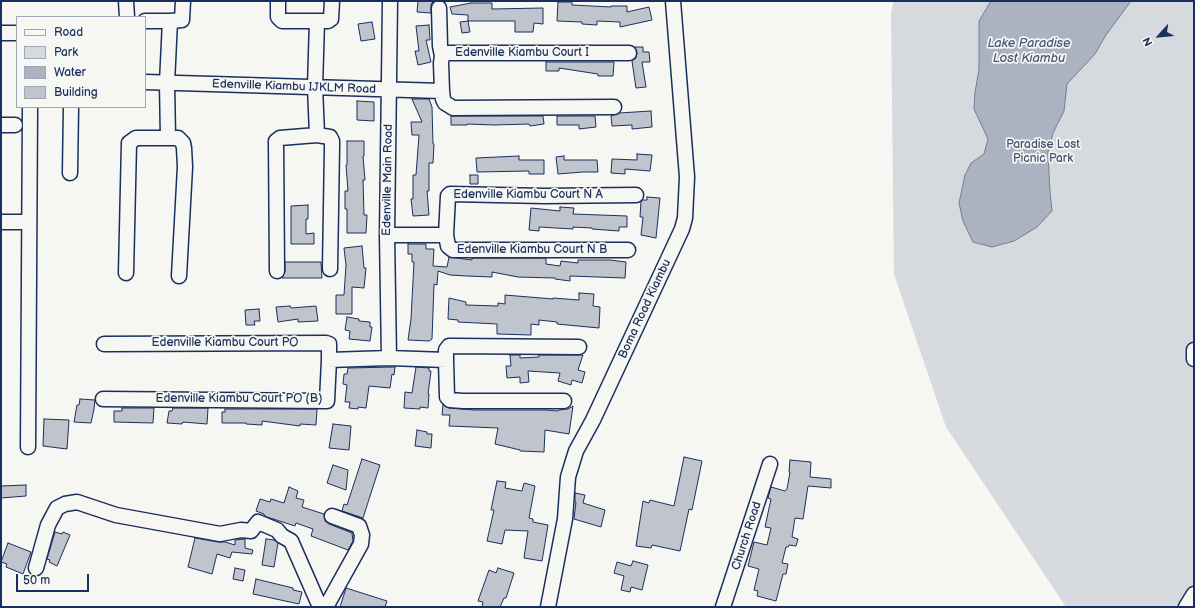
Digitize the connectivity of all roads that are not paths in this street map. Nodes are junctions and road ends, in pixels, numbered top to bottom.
1 (126, 1) edge
2 (183, 1) edge
3 (278, 1) edge
4 (332, 1) edge
5 (390, 1) edge
6 (673, 1) edge
7 (439, 8) dead end
8 (127, 16) edge
9 (146, 21) edge
10 (170, 21) junction
11 (317, 21) junction
12 (1, 32) edge
13 (16, 33) edge
14 (629, 53) dead end
15 (442, 56) junction
16 (146, 82) edge
17 (167, 83) junction
18 (315, 87) junction
19 (389, 90) junction
20 (442, 91) junction
21 (614, 107) dead end
22 (30, 108) edge
23 (71, 108) edge
24 (1, 125) edge
25 (15, 125) dead end
26 (318, 135) junction
27 (168, 138) junction
28 (70, 173) dead end
29 (636, 195) dead end
30 (1, 222) edge
31 (29, 222) junction
32 (387, 235) junction
33 (446, 235) junction
34 (628, 250) dead end
35 (330, 269) dead end
36 (277, 271) dead end
37 (126, 273) dead end
38 (179, 276) dead end
39 (104, 344) dead end
40 (579, 347) dead end
41 (1194, 350) edge
42 (389, 358) junction
43 (1194, 359) edge
44 (329, 360) junction
45 (446, 360) junction
46 (103, 399) dead end
47 (564, 401) dead end
48 (28, 447) dead end
49 (770, 464) dead end
50 (332, 516) dead end
51 (36, 568) dead end
52 (1194, 594) edge
53 (320, 607) edge
54 (326, 607) edge
55 (548, 607) edge
56 (723, 607) edge
57 (1186, 607) edge

1 - 8 street
2 - 10 street
3 - 11 street
4 - 11 street
5 - 19 street, Edenville Main Road
6 - 55 street, Boma Road Kiambu
7 - 15 street
9 - 10 street
10 - 17 street
11 - 18 street
12 - 13 street
14 - 15 street, Edenville Kiambu Court I
15 - 20 street, Edenville Kiambu Court I
16 - 17 street, Edenville Kiambu IJKLM Road
17 - 18 street, Edenville Kiambu IJKLM Road
17 - 27 street
18 - 19 street, Edenville Kiambu IJKLM Road
18 - 26 street
19 - 20 street, Edenville Kiambu IJKLM Road
19 - 32 street, Edenville Main Road
20 - 21 street, Edenville Kiambu Court I
22 - 31 street
23 - 28 street
24 - 25 street
26 - 35 street
26 - 36 street
27 - 37 street
27 - 38 street
29 - 33 street, Edenville Kiambu Court N A
30 - 31 street
31 - 48 street
32 - 33 street
32 - 42 street, Edenville Main Road
33 - 34 street, Edenville Kiambu Court N B
39 - 44 street, Edenville Kiambu Court PO
40 - 45 street
41 - 43 street
42 - 44 street
42 - 45 street
44 - 46 street, Edenville Kiambu Court PO (B)
45 - 47 street
49 - 56 street, Church Road
50 - 54 street
51 - 53 street
52 - 57 street

